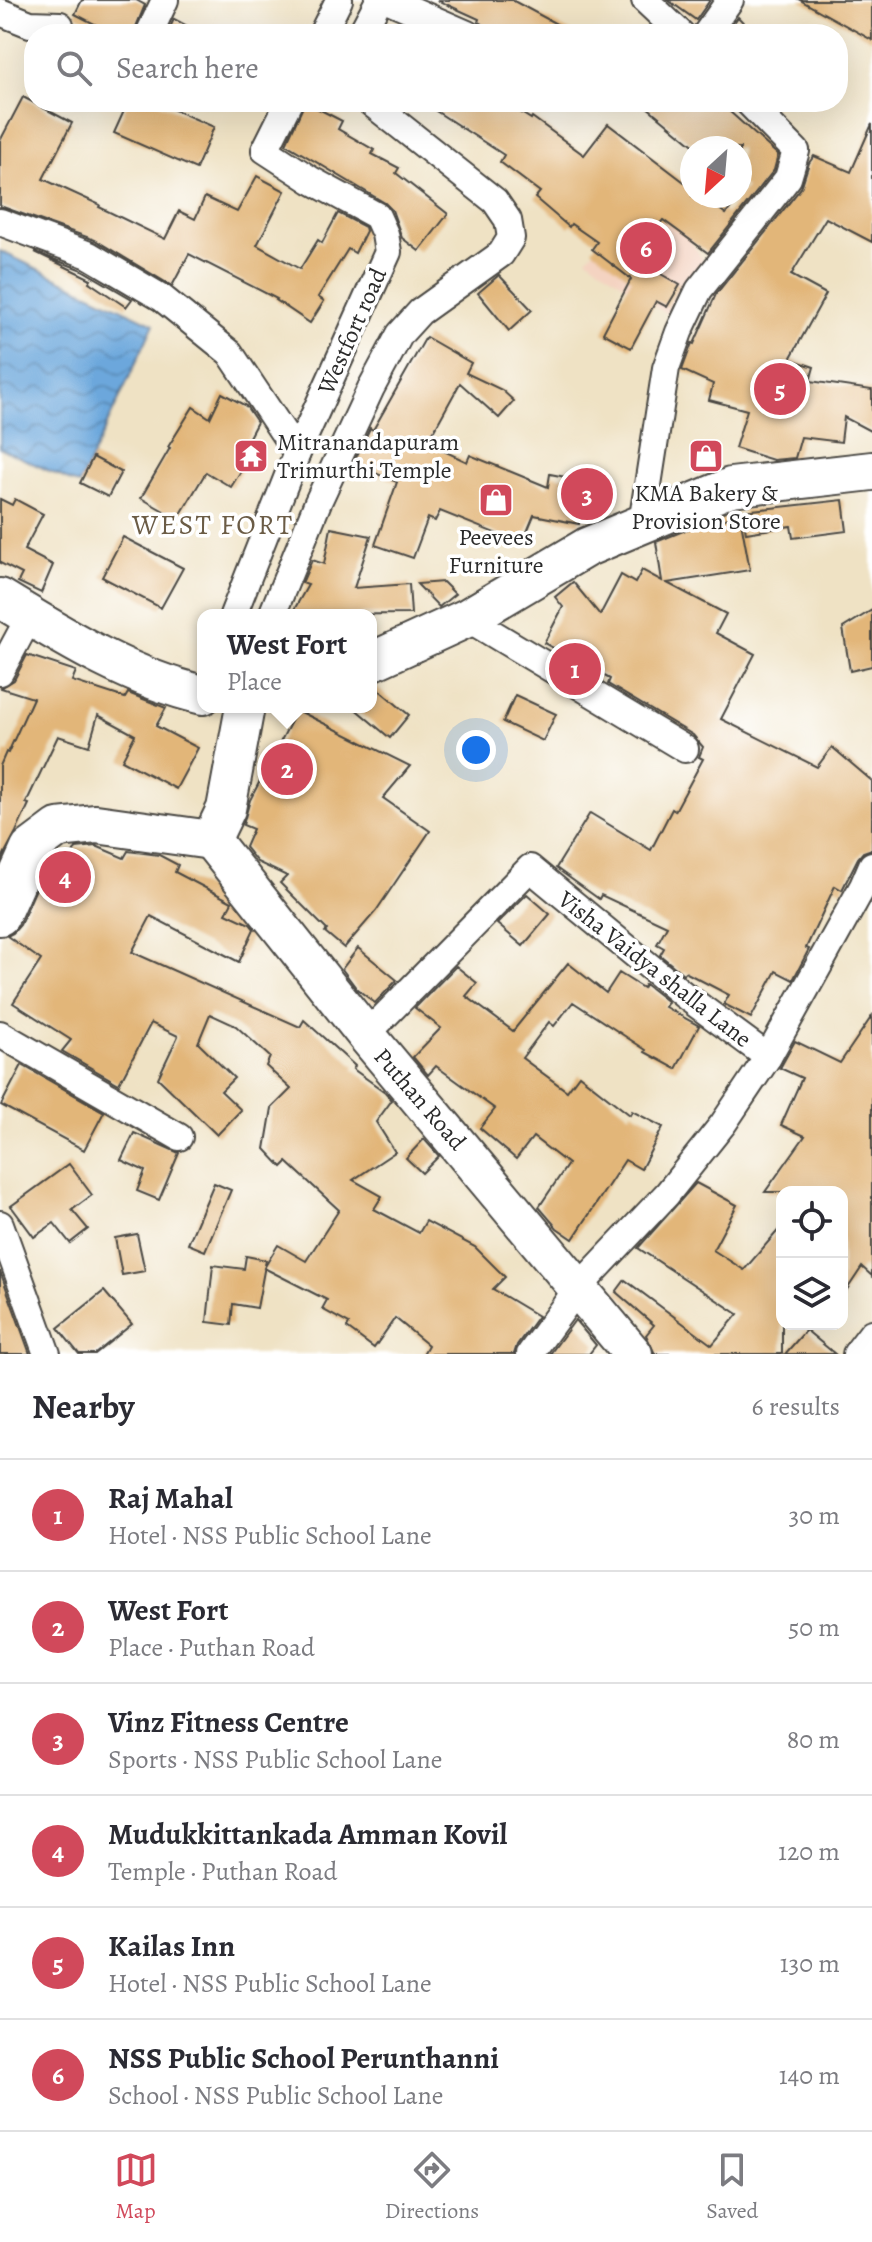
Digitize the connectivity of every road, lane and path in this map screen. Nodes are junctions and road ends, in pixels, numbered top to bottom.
1 (165, 0) edge
2 (339, 0) edge
3 (379, 0) edge
4 (389, 0) edge
5 (645, 0) edge
6 (730, 0) edge
7 (0, 12) edge
8 (30, 24) edge
9 (154, 24) edge
10 (327, 24) edge
11 (366, 24) edge
12 (444, 24) edge
13 (670, 24) edge
14 (713, 24) edge
15 (284, 112) edge
16 (383, 112) edge
17 (758, 112) edge
18 (0, 222) edge
19 (297, 453) junction
20 (872, 471) edge
21 (642, 524) junction
22 (15, 607) edge
23 (235, 609) edge
24 (274, 609) edge
25 (467, 618) junction
26 (377, 659) edge
27 (0, 672) edge
28 (197, 691) edge
29 (244, 713) edge
30 (685, 749) dead end
31 (211, 840) junction
32 (872, 865) edge
33 (0, 916) edge
34 (0, 1034) edge
35 (366, 1035) junction
36 (768, 1057) junction
37 (179, 1137) dead end
38 (0, 1224) edge
39 (578, 1288) junction
40 (872, 1333) edge
41 (47, 1354) edge
42 (530, 1354) edge
43 (633, 1354) edge
44 (856, 1354) edge

1 - 9 street
2 - 10 street
3 - 11 street
4 - 12 street
5 - 13 street
6 - 14 street
7 - 8 street
15 - 19 street, Westfort road
16 - 24 street
17 - 21 street
18 - 19 street
19 - 23 street, Westfort road
20 - 21 street
21 - 25 street
22 - 27 street
22 - 28 street
25 - 26 street
25 - 30 street
29 - 31 street
31 - 33 street
31 - 35 street, Puthan Road
32 - 36 street
34 - 37 street
35 - 36 street, Visha Vaidya shalla Lane
35 - 39 street, Puthan Road
36 - 39 street, Visha Vaidya shalla Lane
38 - 41 street
39 - 42 street, Visha Vaidya shalla Lane
39 - 43 street, Puthan Road
40 - 44 street

